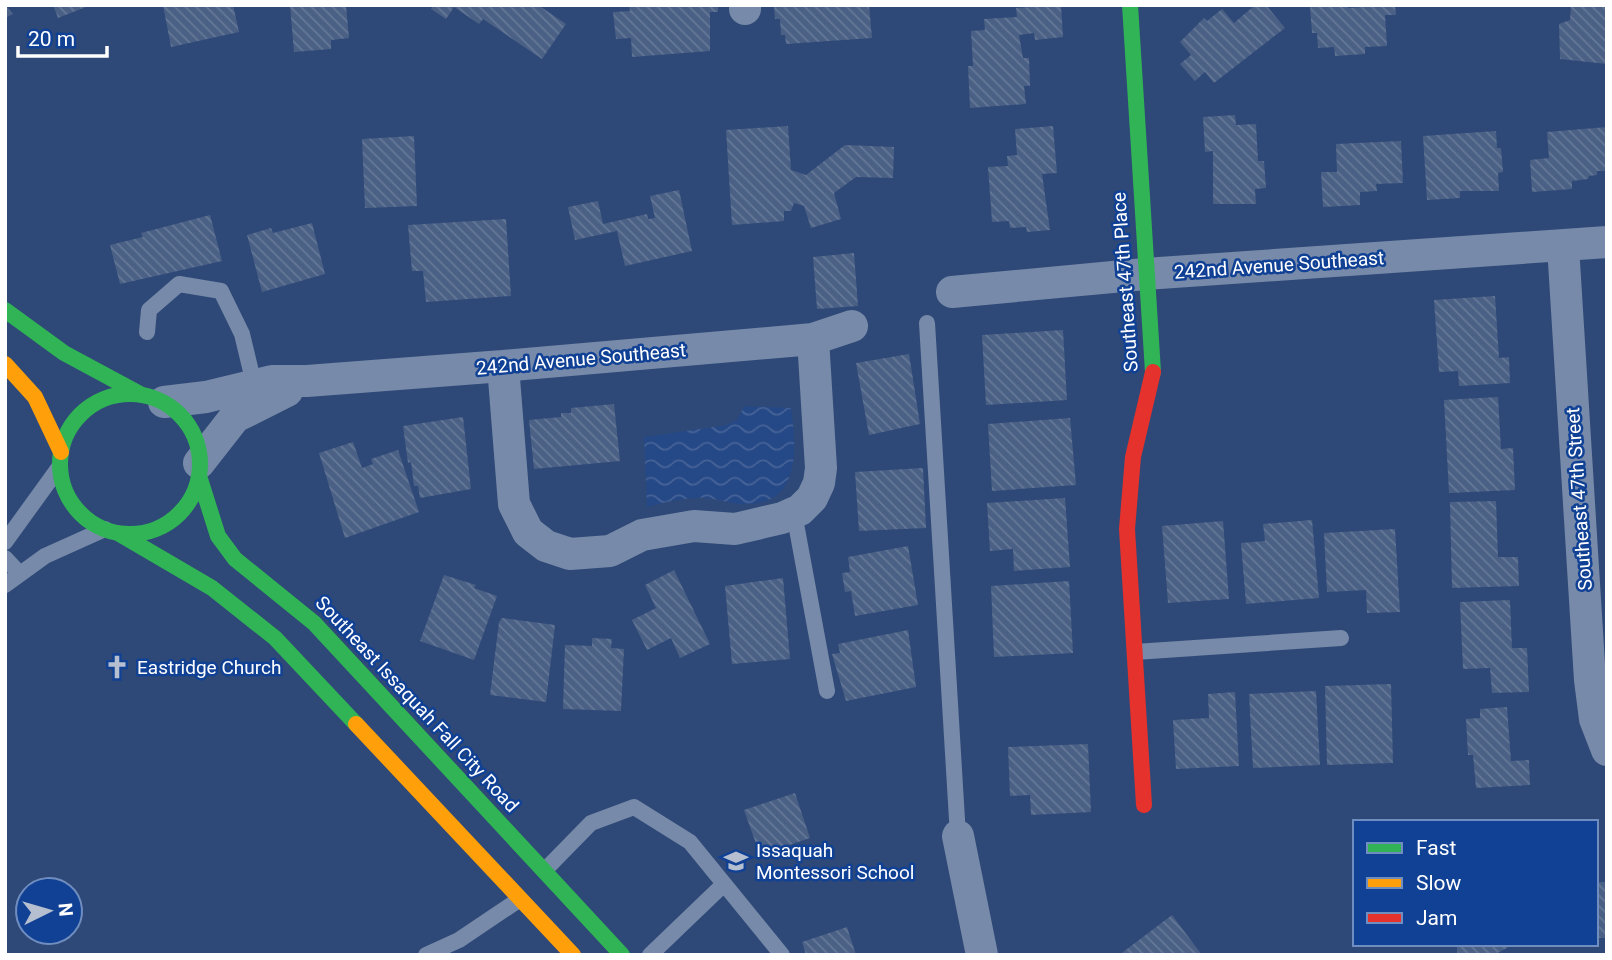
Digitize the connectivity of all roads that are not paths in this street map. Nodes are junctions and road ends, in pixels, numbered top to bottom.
1 (1130, 5) edge
2 (1607, 242) edge
3 (1563, 246) junction
4 (1145, 274) junction
5 (952, 292) dead end
6 (5, 310) edge
7 (927, 323) dead end
8 (852, 326) dead end
9 (147, 332) dead end
10 (813, 339) junction
11 (5, 364) edge
12 (503, 366) junction
13 (307, 381) junction
14 (254, 384) junction
15 (153, 399) junction
16 (60, 459) junction
17 (199, 469) junction
18 (793, 513) junction
19 (111, 531) junction
20 (5, 542) edge
21 (1595, 549) edge
22 (5, 558) edge
23 (20, 573) junction
24 (5, 585) edge
25 (1597, 625) edge
26 (1341, 638) dead end
27 (1135, 652) junction
28 (827, 691) dead end
29 (1607, 750) edge
30 (1144, 805) dead end
31 (958, 836) joint
32 (545, 870) junction
33 (724, 884) junction
34 (523, 898) junction
35 (426, 955) edge
36 (573, 955) edge
37 (622, 955) edge
38 (650, 955) edge
39 (782, 955) edge
40 (982, 955) edge

1 - 4 street, Southeast 47th Place
2 - 3 street, 242nd Avenue Southeast
3 - 4 street, 242nd Avenue Southeast
3 - 21 street, Southeast 47th Street
4 - 5 street, 242nd Avenue Southeast
4 - 27 street, Southeast 47th Place
6 - 15 street
7 - 31 lane
8 - 10 street, 242nd Avenue Southeast
9 - 14 lane
10 - 12 street, 242nd Avenue Southeast
10 - 18 street
11 - 16 street
12 - 13 street, 242nd Avenue Southeast
12 - 18 street
13 - 14 street, 242nd Avenue Southeast
13 - 17 street, 242nd Avenue Southeast
14 - 15 street, 242nd Avenue Southeast
15 - 16 street
15 - 17 street
16 - 19 street
16 - 20 lane
17 - 19 street
17 - 32 street, Southeast Issaquah Fall City Road
18 - 28 lane
19 - 23 lane
19 - 34 street
21 - 25 street, Southeast 47th Street
22 - 23 lane
23 - 24 lane
25 - 29 street, Southeast 47th Street
26 - 27 lane
27 - 30 street, Southeast 47th Place
31 - 40 street
32 - 33 lane
32 - 37 street, Southeast Issaquah Fall City Road
33 - 38 lane
33 - 39 lane
34 - 35 lane
34 - 36 street

